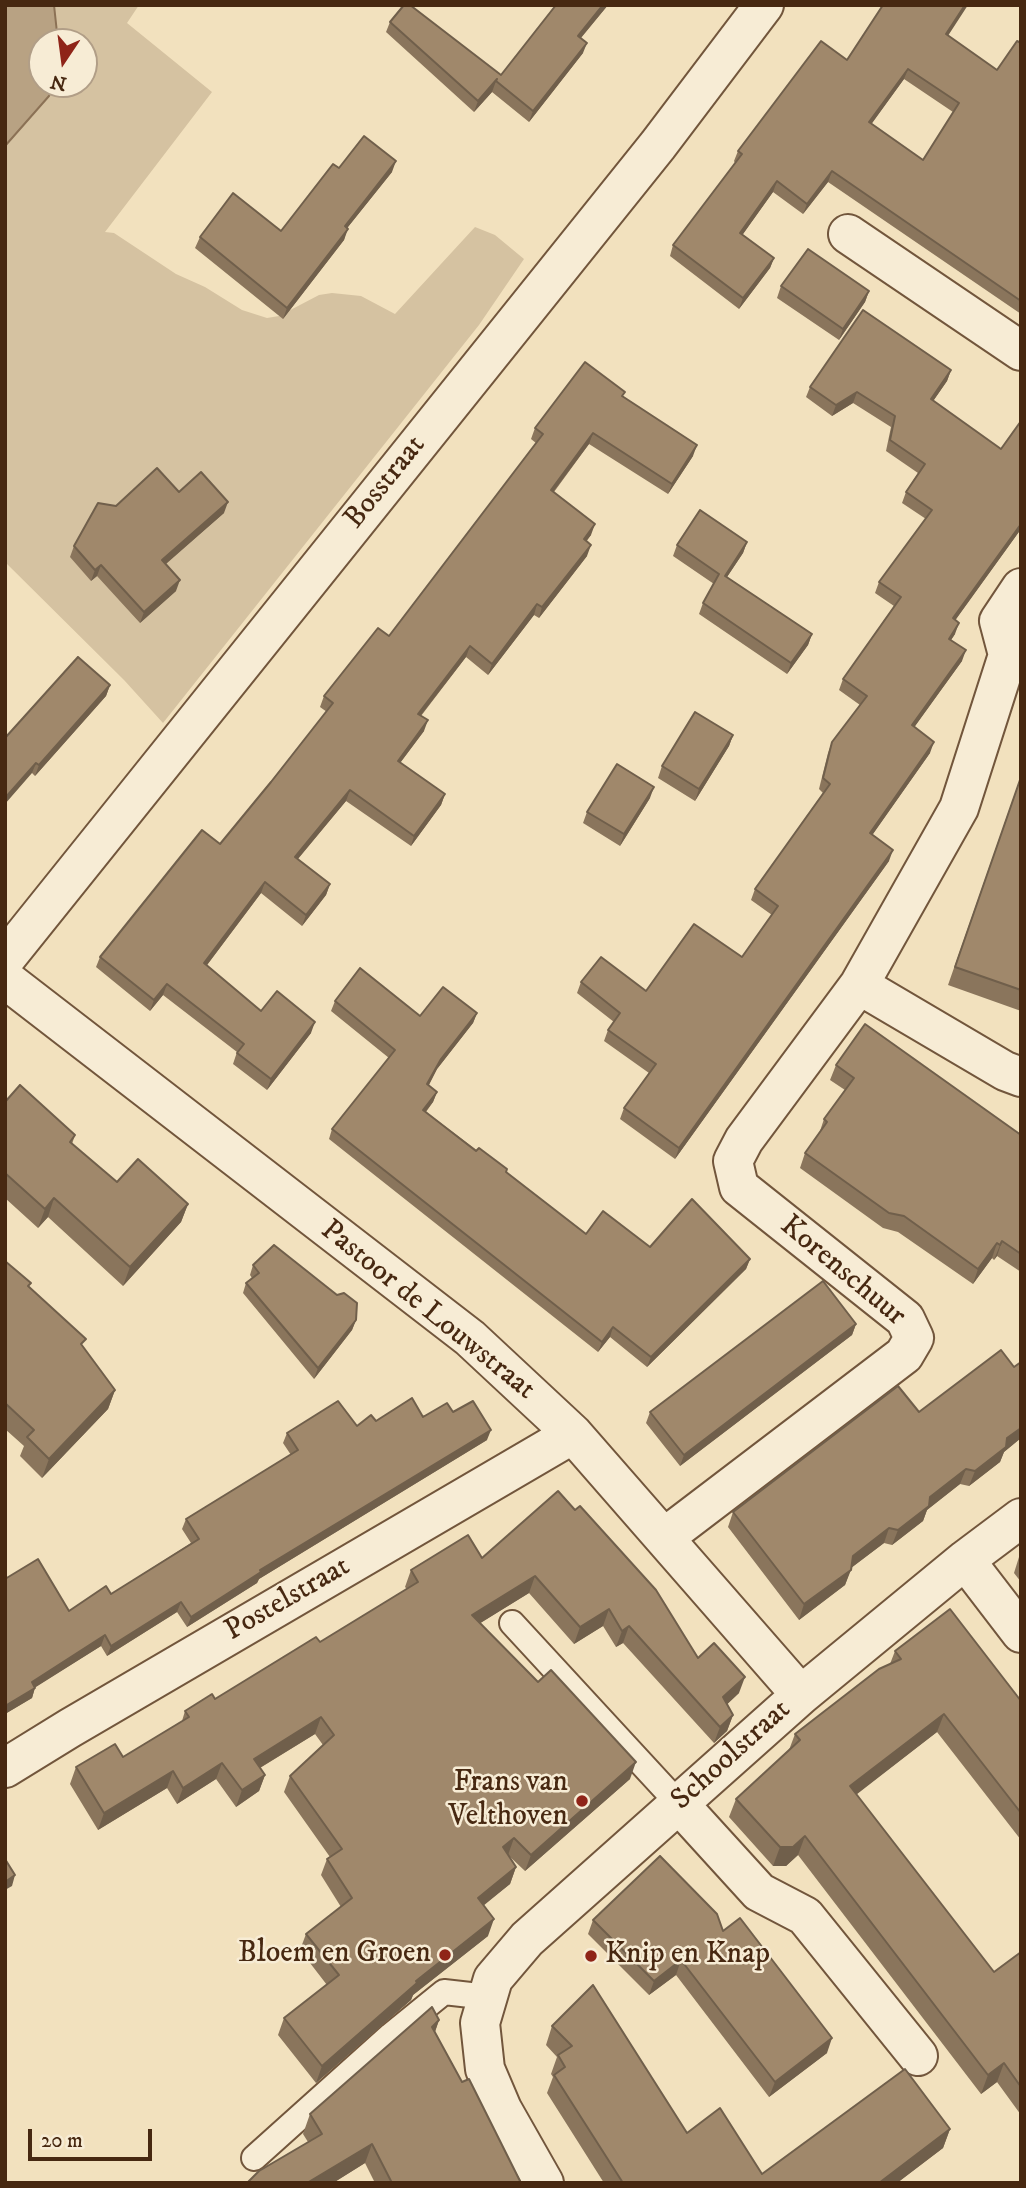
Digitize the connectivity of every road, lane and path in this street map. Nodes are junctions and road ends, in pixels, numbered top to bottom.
1 (764, 5) edge
2 (848, 234) dead end
3 (1021, 351) edge
4 (1021, 589) edge
5 (5, 959) edge
6 (5, 979) edge
7 (859, 985) junction
8 (1021, 1077) edge
9 (573, 1434) junction
10 (1021, 1518) edge
11 (665, 1537) junction
12 (965, 1560) junction
13 (512, 1623) dead end
14 (1021, 1633) edge
15 (801, 1695) junction
16 (5, 1768) edge
17 (678, 1803) junction
18 (484, 2010) junction
19 (918, 2056) dead end
20 (254, 2158) dead end
21 (544, 2183) edge

1 - 5 street, Bosstraat
2 - 3 street
4 - 7 street, Korenschuur
6 - 9 street, Pastoor de Louwstraat
7 - 8 street
7 - 11 street, Korenschuur
9 - 11 street, Pastoor de Louwstraat
9 - 16 street, Postelstraat
10 - 12 street, Schoolstraat
11 - 15 street, Pastoor de Louwstraat
12 - 14 street
12 - 15 street, Schoolstraat
13 - 17 lane
15 - 17 street, Schoolstraat
17 - 18 street, Schoolstraat
17 - 19 street
18 - 20 lane
18 - 21 street

